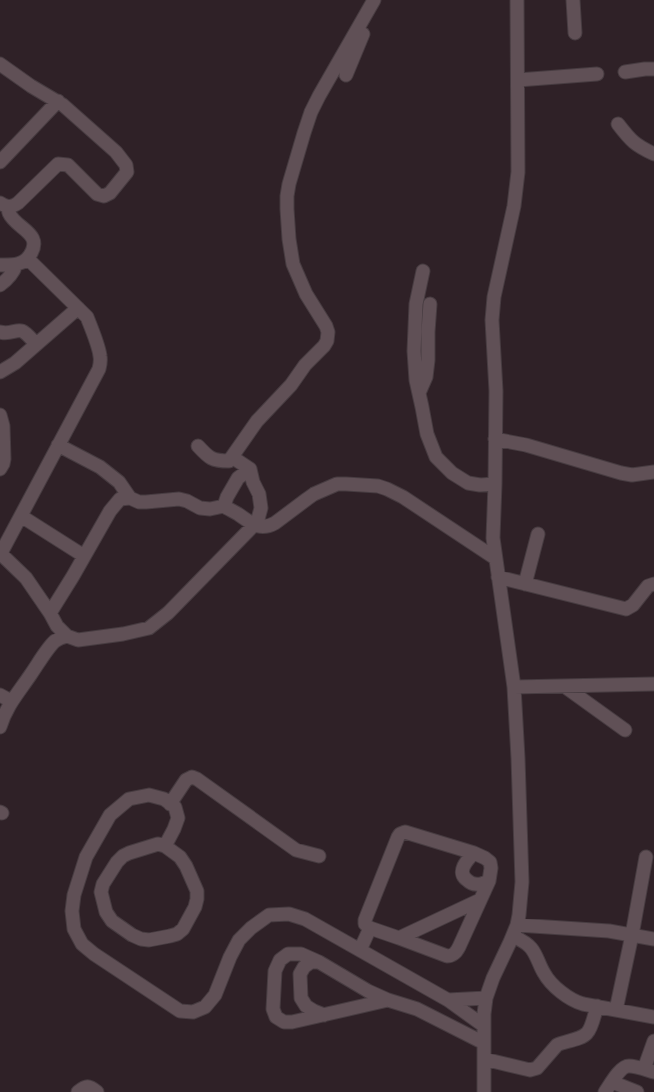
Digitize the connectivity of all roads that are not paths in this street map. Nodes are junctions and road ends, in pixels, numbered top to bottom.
1 (374, 0) edge
2 (383, 0) edge
3 (517, 0) edge
4 (574, 0) edge
5 (575, 33) dead end
6 (0, 64) edge
7 (654, 69) edge
8 (625, 72) dead end
9 (597, 74) dead end
10 (346, 75) dead end
11 (518, 80) junction
12 (58, 101) junction
13 (618, 124) dead end
14 (654, 154) edge
15 (0, 162) edge
16 (4, 205) edge
17 (28, 259) junction
18 (0, 265) edge
19 (16, 265) junction
20 (423, 271) dead end
21 (0, 285) edge
22 (430, 304) dead end
23 (78, 308) junction
24 (0, 332) edge
25 (36, 344) junction
26 (1, 369) edge
27 (419, 393) junction
28 (0, 415) edge
29 (495, 439) junction
30 (58, 444) junction
31 (198, 446) dead end
32 (232, 457) junction
33 (0, 469) edge
34 (250, 469) junction
35 (654, 472) edge
36 (495, 484) junction
37 (130, 498) junction
38 (224, 506) junction
39 (21, 516) junction
40 (254, 525) junction
41 (538, 534) dead end
42 (0, 553) edge
43 (84, 556) junction
44 (495, 558) junction
45 (498, 577) junction
46 (525, 584) junction
47 (654, 584) edge
48 (50, 613) junction
49 (67, 636) junction
50 (654, 684) edge
51 (564, 686) junction
52 (514, 687) junction
53 (6, 698) edge
54 (0, 727) edge
55 (625, 730) dead end
56 (170, 804) junction
57 (165, 846) junction
58 (474, 853) junction
59 (319, 856) dead end
60 (646, 857) dead end
61 (489, 881) junction
62 (480, 900) junction
63 (370, 928) junction
64 (515, 930) junction
65 (632, 935) junction
66 (399, 938) junction
67 (654, 939) edge
68 (360, 950) junction
69 (319, 962) junction
70 (486, 998) junction
71 (388, 1000) junction
72 (448, 1000) junction
73 (597, 1006) junction
74 (616, 1010) junction
75 (324, 1015) junction
76 (654, 1018) edge
77 (484, 1026) junction
78 (654, 1041) edge
79 (484, 1043) junction
80 (484, 1059) junction
81 (649, 1070) edge
82 (608, 1087) edge
83 (78, 1092) edge
84 (97, 1092) edge
85 (484, 1092) edge
86 (637, 1092) edge

1 - 32 street
2 - 10 street
3 - 11 street
4 - 5 street
6 - 12 street
7 - 8 street
9 - 11 street
11 - 29 street
12 - 15 street
12 - 16 street
13 - 14 street
16 - 17 street
17 - 19 street
17 - 23 street
18 - 19 street
19 - 21 street
20 - 27 street
22 - 27 street
23 - 25 street
23 - 30 street
24 - 25 street
25 - 26 street
27 - 36 street
28 - 33 street
29 - 35 street
29 - 36 street
30 - 37 street
30 - 39 street
31 - 32 street
32 - 34 street
34 - 38 street
34 - 40 street
36 - 44 street
37 - 38 street
37 - 43 street
38 - 40 street
39 - 42 street
39 - 43 street
40 - 44 street
40 - 49 street
41 - 46 street
42 - 48 street
43 - 48 street
44 - 45 street
45 - 46 street
45 - 52 street
46 - 47 street
48 - 49 street
49 - 53 street
50 - 51 street
51 - 52 street
51 - 55 street
52 - 64 street
53 - 54 street
56 - 57 street
56 - 59 street
56 - 68 street
57 - 57 street
58 - 61 street
58 - 61 street
58 - 63 street
60 - 65 street
61 - 62 street
62 - 66 street
62 - 66 street
63 - 66 street
63 - 68 street
64 - 65 street
64 - 70 street
64 - 73 street
65 - 67 street
65 - 74 street
68 - 72 street
69 - 71 street
69 - 75 street
69 - 75 street
70 - 72 street
70 - 77 street
71 - 75 street
71 - 79 street
72 - 77 street
73 - 74 street
73 - 80 street
74 - 76 street
77 - 79 street
78 - 81 street
79 - 80 street
80 - 85 street
81 - 82 street
82 - 86 street
83 - 84 street

